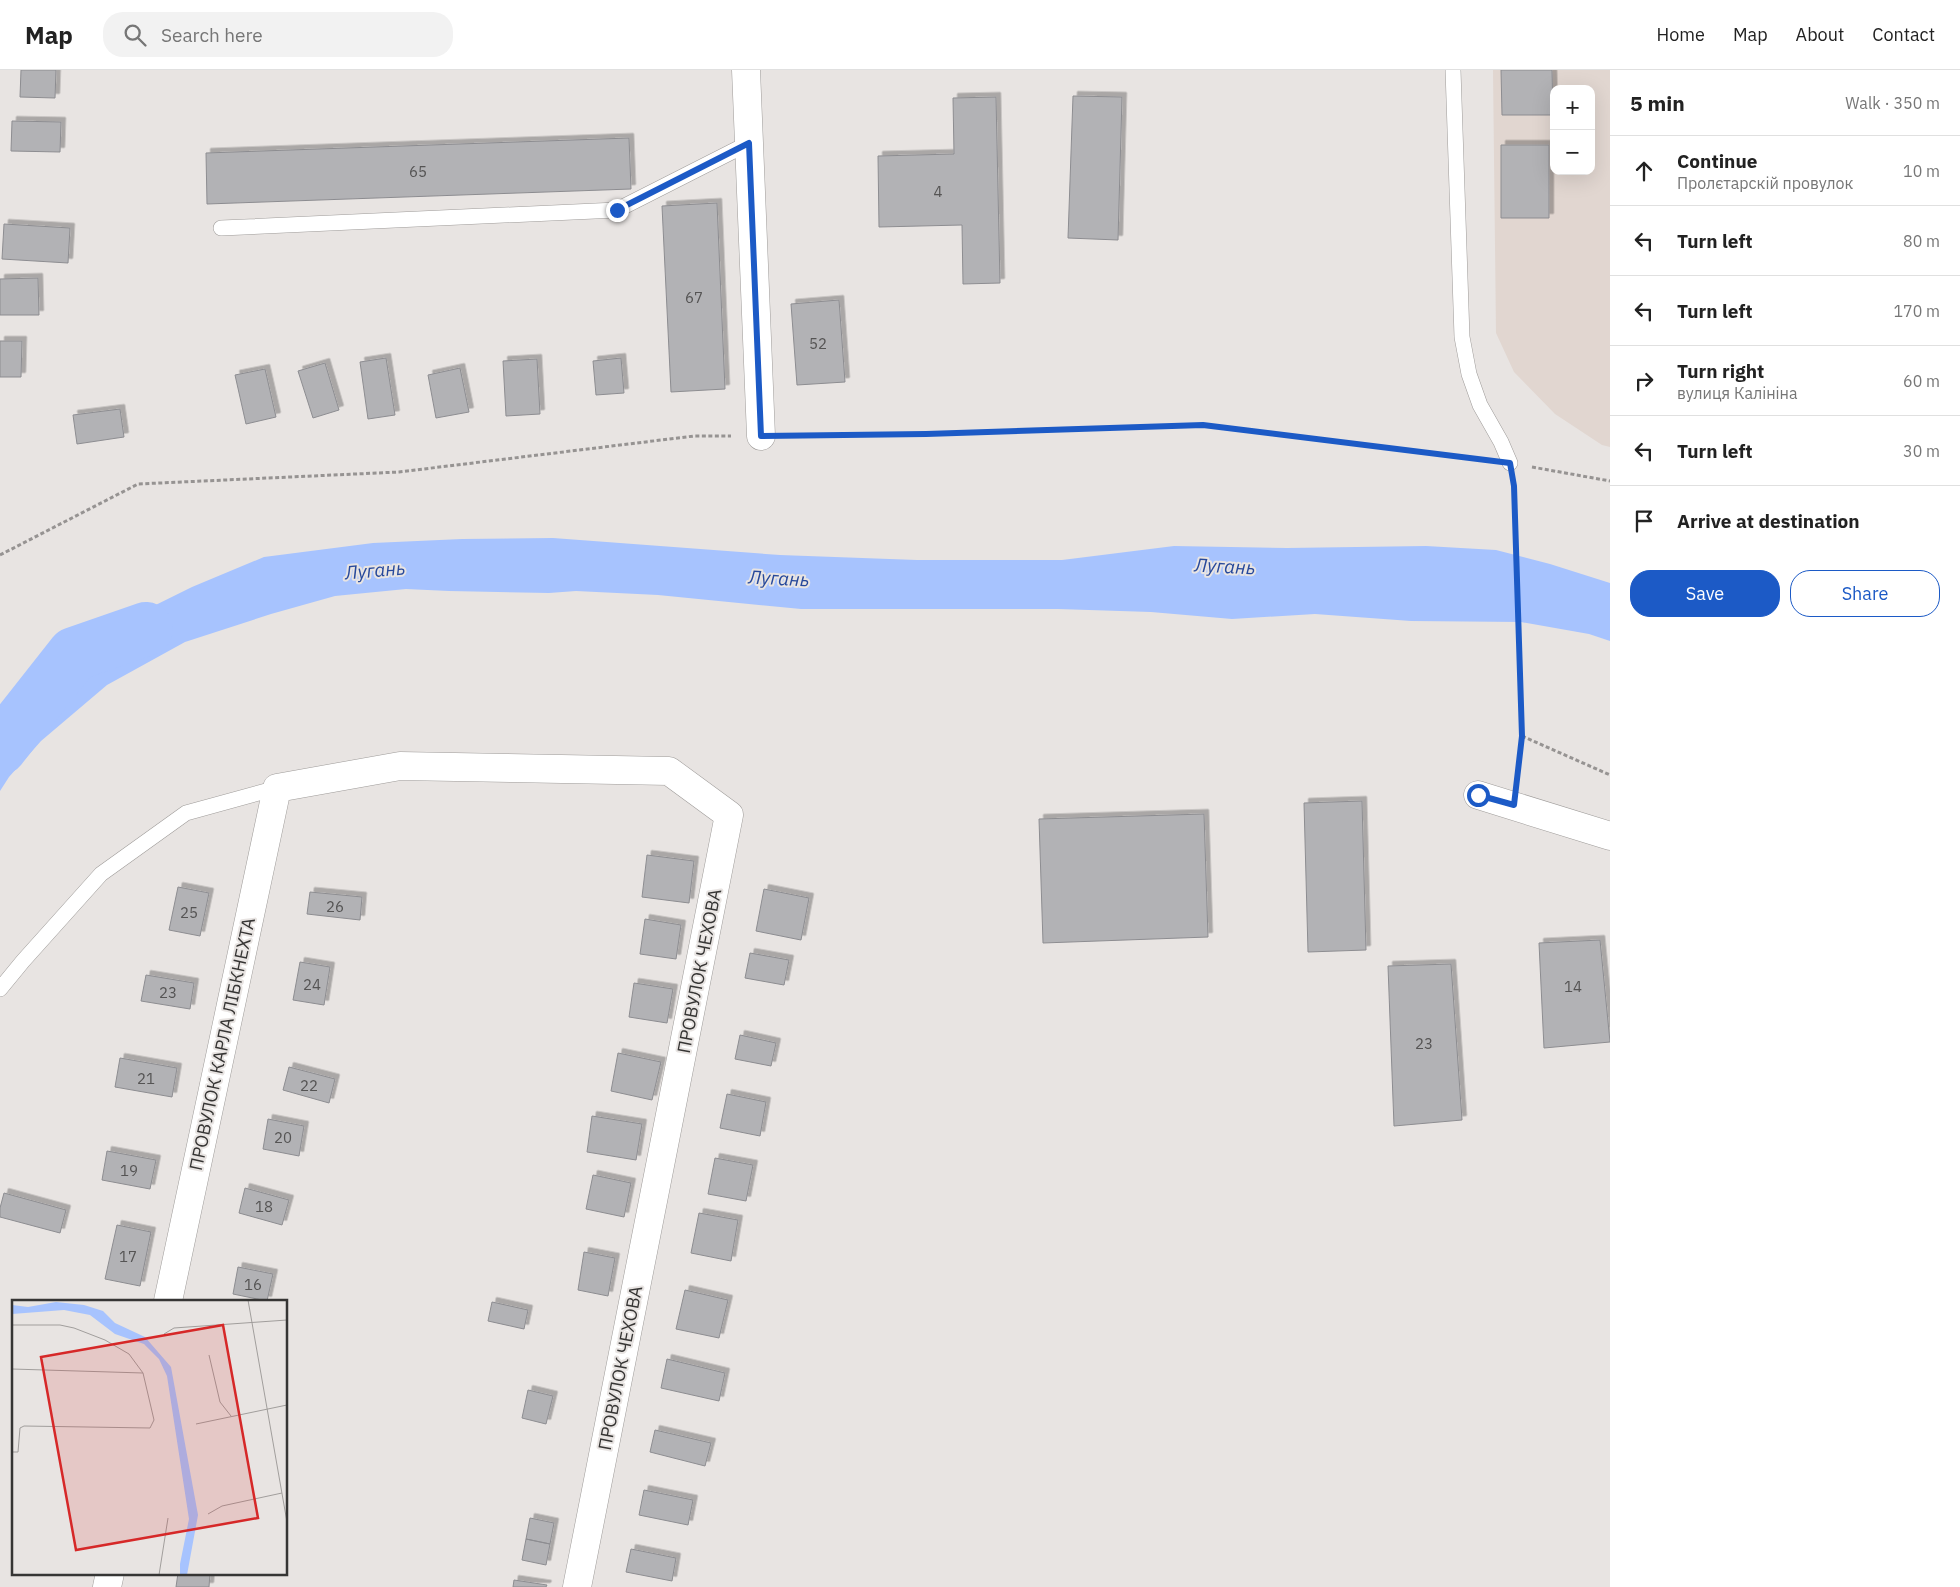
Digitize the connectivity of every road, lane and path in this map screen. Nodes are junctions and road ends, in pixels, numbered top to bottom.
1 (746, 70) edge
2 (1453, 70) edge
3 (749, 143) junction
4 (221, 228) dead end
5 (761, 436) junction
6 (1510, 463) junction
7 (1610, 481) edge
8 (0, 555) edge
9 (1522, 736) junction
10 (1610, 775) edge
11 (277, 788) junction
12 (1478, 795) dead end
13 (1514, 805) junction
14 (1610, 836) edge
15 (0, 989) edge
16 (168, 1300) edge
17 (110, 1574) edge
18 (107, 1587) edge
19 (577, 1587) edge

1 - 3 street
2 - 6 lane
3 - 4 lane
3 - 5 street
5 - 6 path
5 - 8 path
6 - 7 path
6 - 9 path
9 - 10 path
9 - 13 path
11 - 15 lane
11 - 16 street, ПРОВУЛОК КАРЛА ЛІБКНЕХТА
11 - 19 street, ПРОВУЛОК ЧЕХОВА
12 - 13 street
13 - 14 street
17 - 18 street

